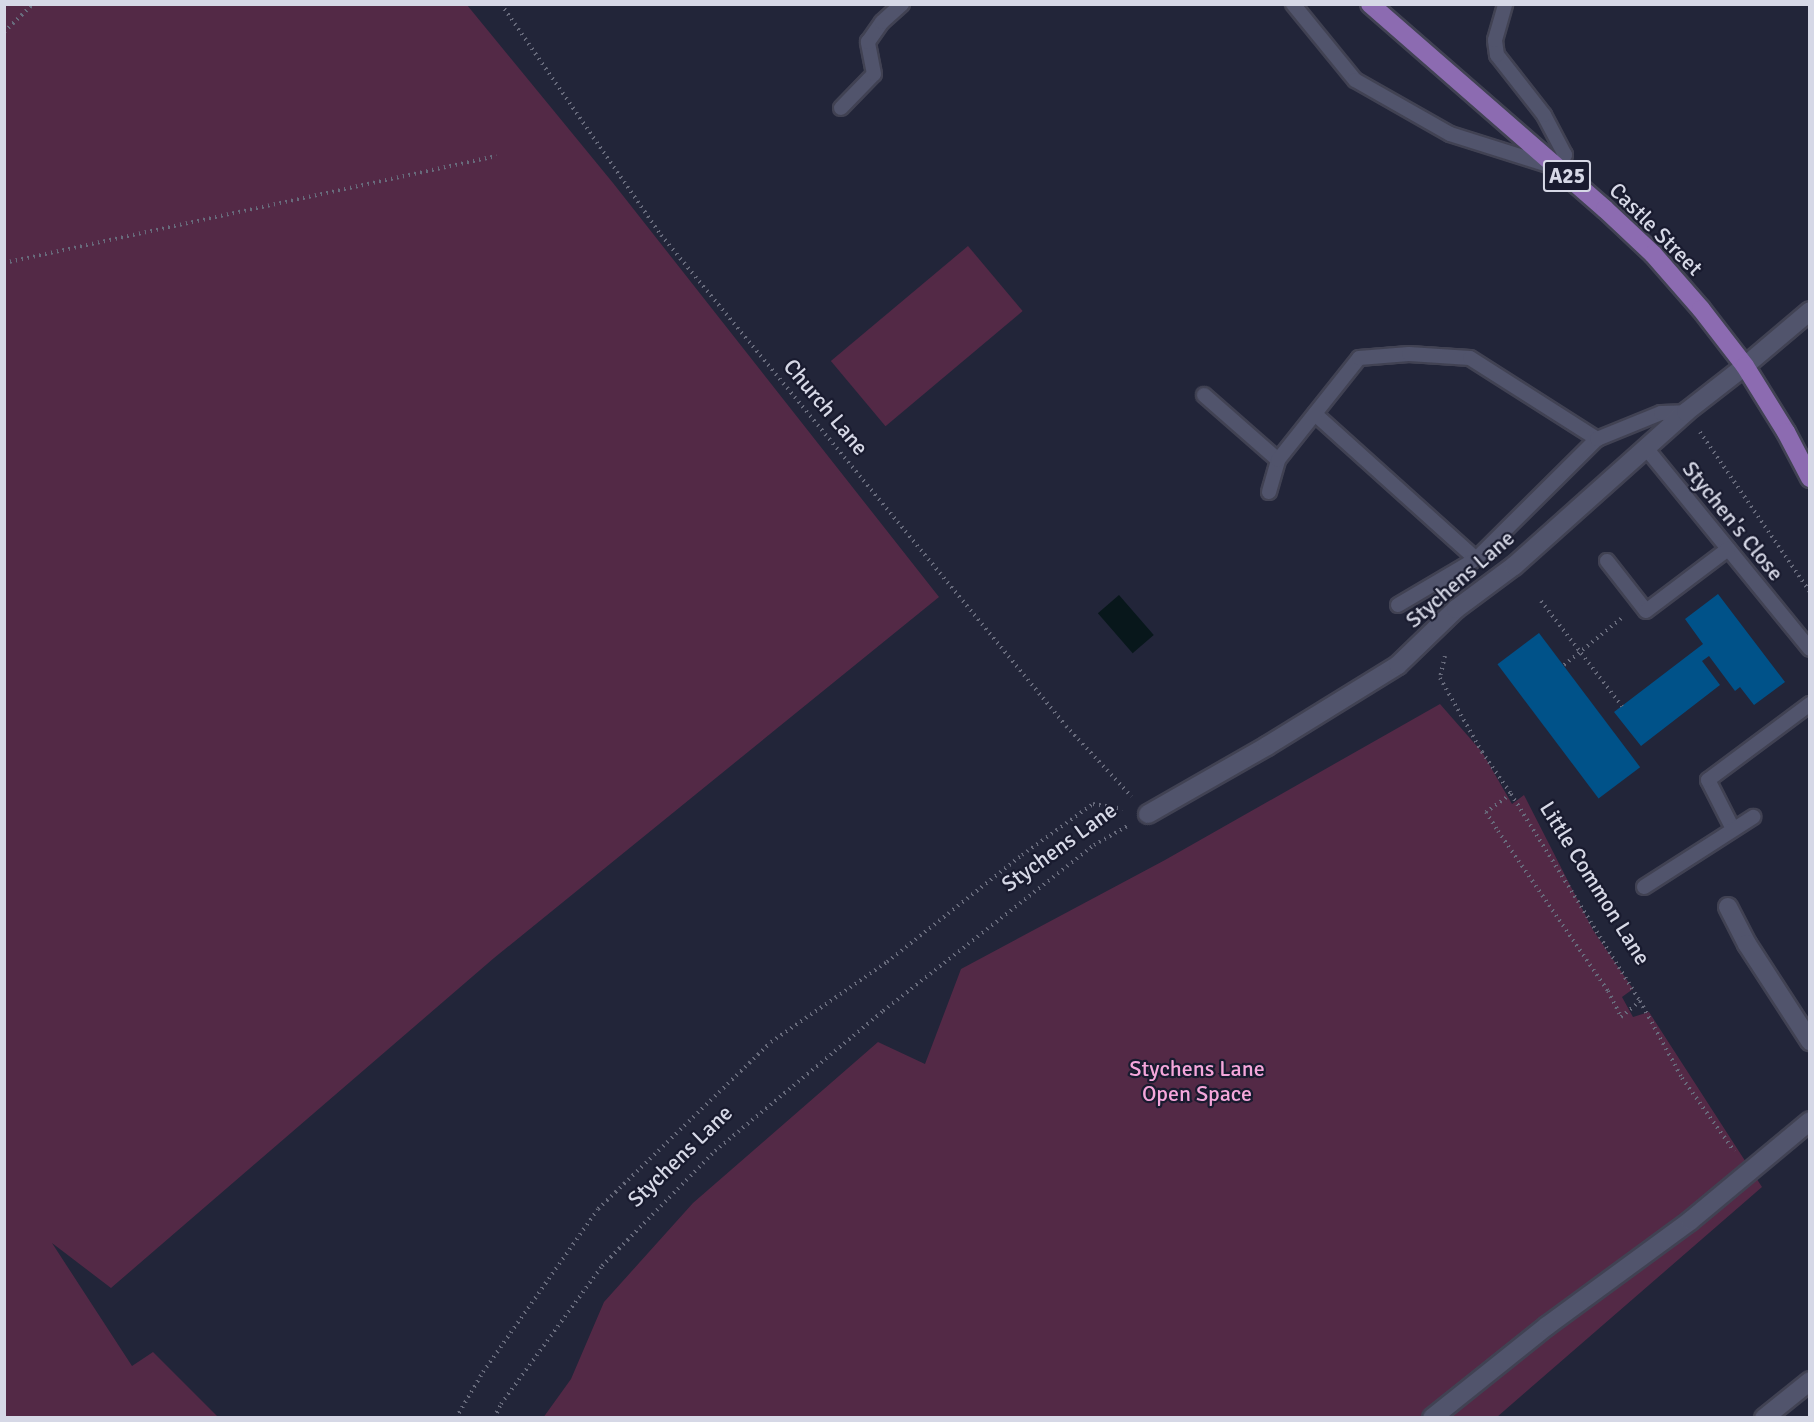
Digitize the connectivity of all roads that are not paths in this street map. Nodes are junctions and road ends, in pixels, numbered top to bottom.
1 (902, 4) edge
2 (1293, 4) edge
3 (1370, 4) edge
4 (1505, 4) edge
5 (842, 108) dead end
6 (1558, 168) junction
7 (1809, 311) edge
8 (1745, 366) junction
9 (1204, 395) dead end
10 (1686, 412) junction
11 (1315, 414) junction
12 (1597, 439) junction
13 (1646, 448) junction
14 (1278, 460) junction
15 (1809, 478) edge
16 (1269, 492) dead end
17 (1728, 549) junction
18 (1476, 559) junction
19 (1607, 561) dead end
20 (1398, 605) dead end
21 (1809, 649) edge
22 (1809, 704) edge
23 (1148, 814) road end
24 (1753, 817) dead end
25 (1733, 829) junction
26 (1644, 887) dead end
27 (1728, 907) dead end
28 (1809, 1041) edge
29 (1809, 1121) edge
30 (1809, 1381) edge
31 (1432, 1418) edge
32 (1764, 1418) edge

1 - 5 lane
2 - 6 lane
3 - 6 main road, Castle Street / A25
4 - 6 lane
6 - 8 main road, Castle Street / A25
7 - 8 street, Stychens Lane
8 - 10 street, Stychens Lane
8 - 15 main road, Castle Street / A25
9 - 14 lane
10 - 12 lane
10 - 13 street, Stychens Lane
11 - 12 lane
11 - 14 lane
11 - 18 lane
12 - 18 lane
13 - 17 lane, Stychen's Close
13 - 23 street, Stychens Lane
14 - 16 lane
17 - 19 lane
17 - 21 lane, Stychen's Close
18 - 20 lane
22 - 25 lane
24 - 25 lane
25 - 26 lane
27 - 28 street
29 - 31 street
30 - 32 street

